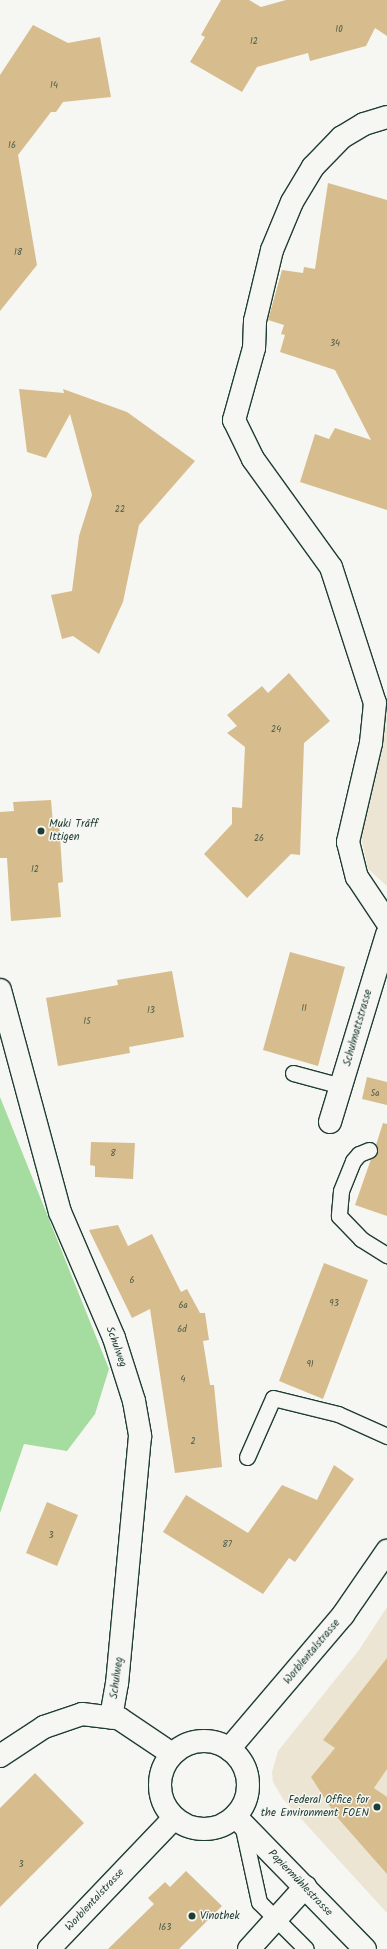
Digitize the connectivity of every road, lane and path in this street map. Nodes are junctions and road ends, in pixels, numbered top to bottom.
1 (387, 117) edge
2 (387, 922) edge
3 (387, 934) edge
4 (0, 990) edge
5 (293, 1073) dead end
6 (340, 1086) junction
7 (330, 1122) dead end
8 (369, 1150) dead end
9 (387, 1255) edge
10 (387, 1436) edge
11 (247, 1457) dead end
12 (387, 1551) edge
13 (111, 1717) junction
14 (230, 1749) junction
15 (172, 1754) junction
16 (0, 1756) edge
17 (174, 1818) junction
18 (239, 1820) junction
19 (305, 1887) junction
20 (276, 1919) junction
21 (49, 1949) edge
22 (249, 1949) edge
23 (306, 1949) edge
24 (365, 1949) edge

1 - 2 street
3 - 6 street, Schulmattstrasse
4 - 13 street, Schulweg
5 - 6 lane
6 - 7 street, Schulmattstrasse
8 - 9 lane
10 - 11 lane
12 - 14 street, Worblentalstrasse
13 - 15 street
13 - 16 street
14 - 15 street
14 - 18 street
15 - 17 street
17 - 18 street
17 - 21 street, Worblentalstrasse
18 - 19 street, Papiermühlestrasse
18 - 20 lane
19 - 20 street
19 - 24 street, Papiermühlestrasse
20 - 22 street
20 - 23 lane

